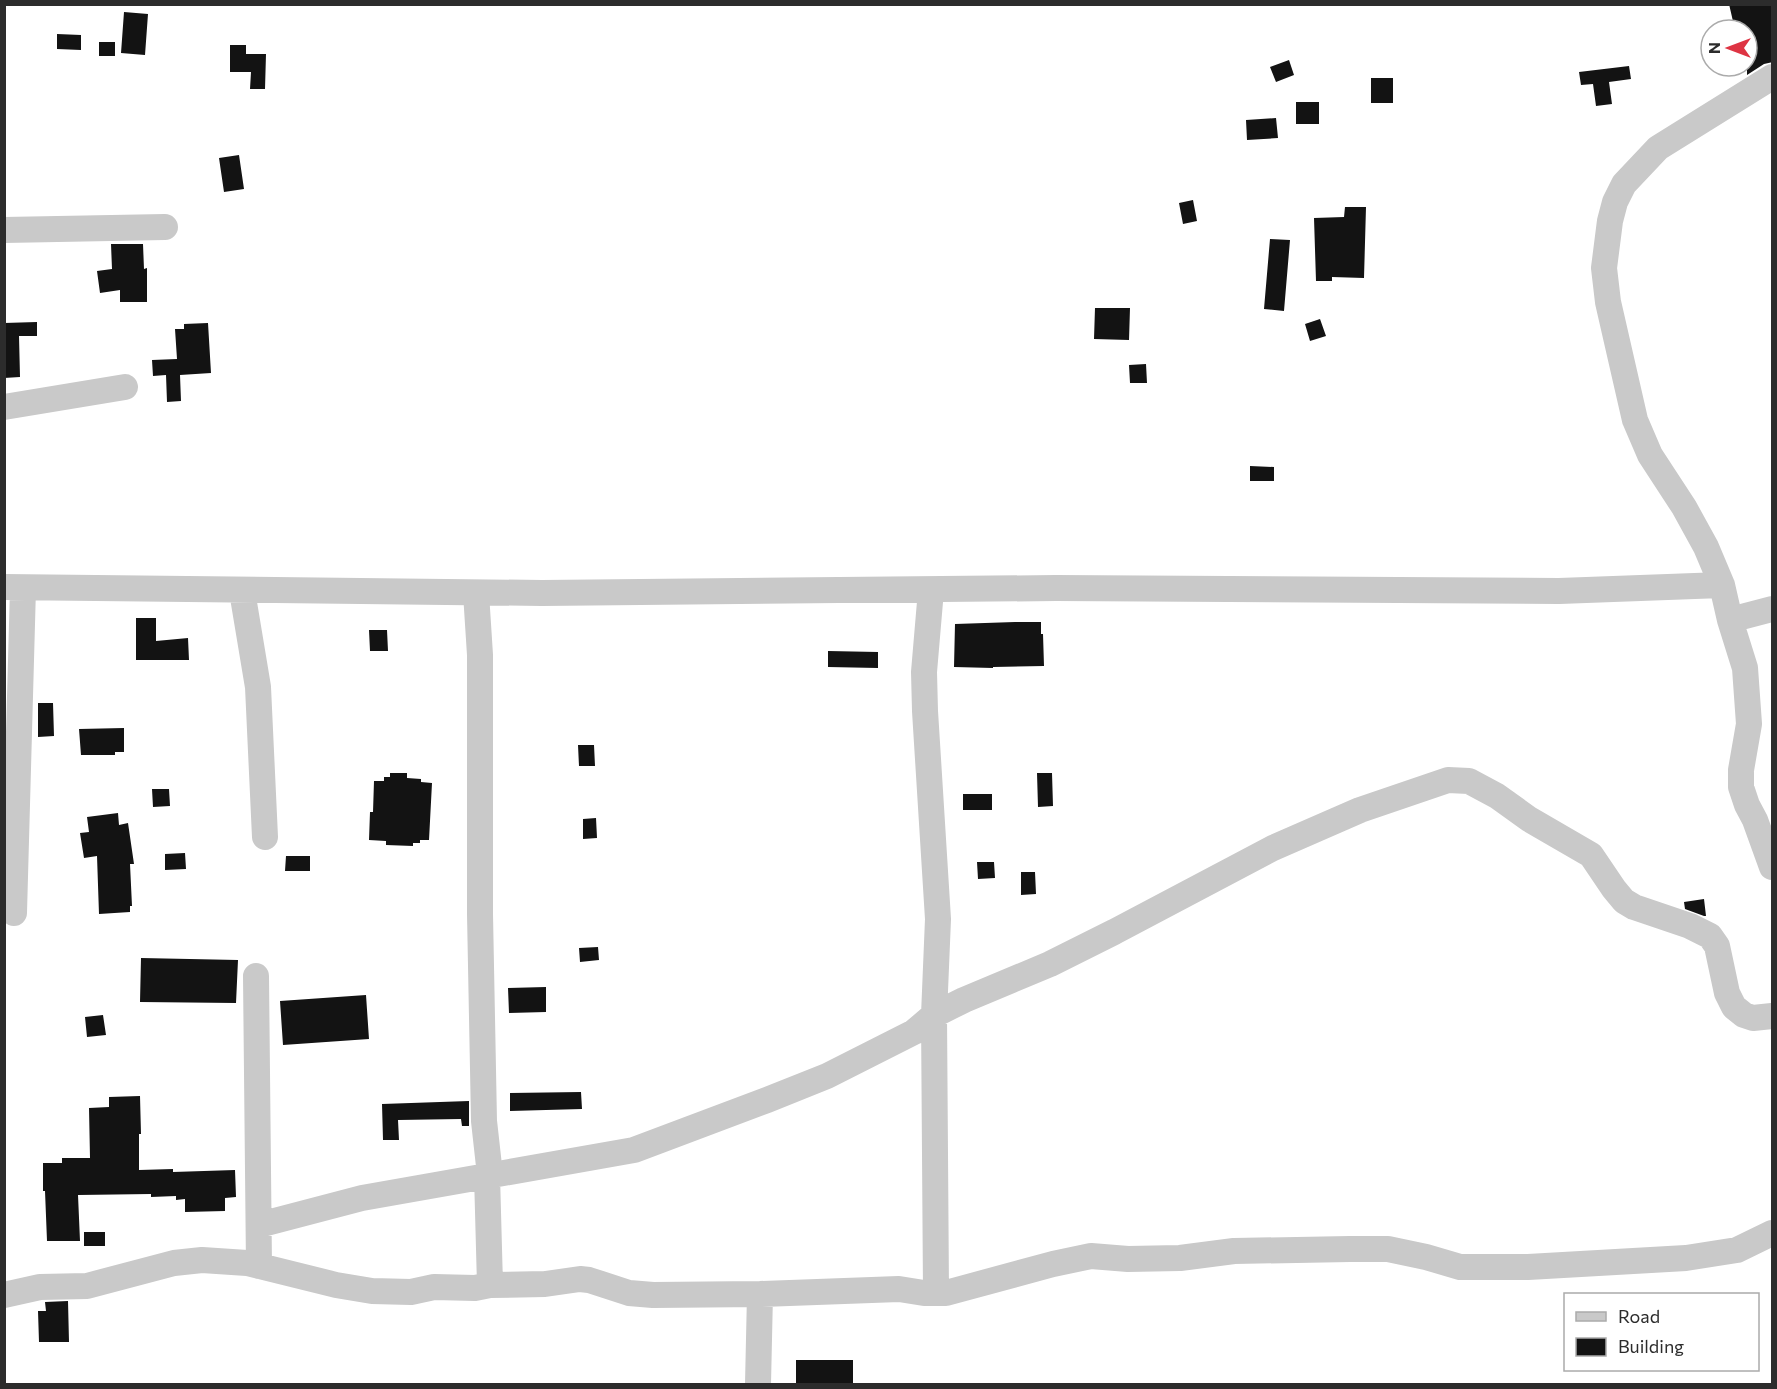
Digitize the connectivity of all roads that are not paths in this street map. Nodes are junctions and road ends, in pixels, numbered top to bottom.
1 (1773, 77) edge
2 (165, 227) dead end
3 (4, 230) edge
4 (125, 387) dead end
5 (4, 407) edge
6 (1722, 585) junction
7 (14, 587) edge
8 (931, 590) junction
9 (242, 591) junction
10 (476, 593) junction
11 (1773, 609) edge
12 (1730, 620) junction
13 (266, 837) dead end
14 (1773, 867) edge
15 (14, 913) dead end
16 (256, 976) dead end
17 (934, 1016) junction
18 (1773, 1016) edge
19 (487, 1175) junction
20 (259, 1225) junction
21 (1773, 1233) edge
22 (259, 1266) junction
23 (490, 1285) junction
24 (936, 1293) junction
25 (760, 1294) junction
26 (4, 1295) edge
27 (758, 1384) edge

1 - 6 street
2 - 3 street
4 - 5 street
6 - 8 street
6 - 12 street
7 - 9 street
7 - 15 street
8 - 10 street
8 - 17 street
9 - 10 street
9 - 13 street
10 - 19 street
11 - 12 street
12 - 14 street
16 - 20 street
17 - 18 street
17 - 19 street
17 - 24 street
19 - 20 street
19 - 23 street
20 - 22 street
21 - 24 street
22 - 23 street
22 - 26 street
23 - 25 street
24 - 25 street
25 - 27 street

